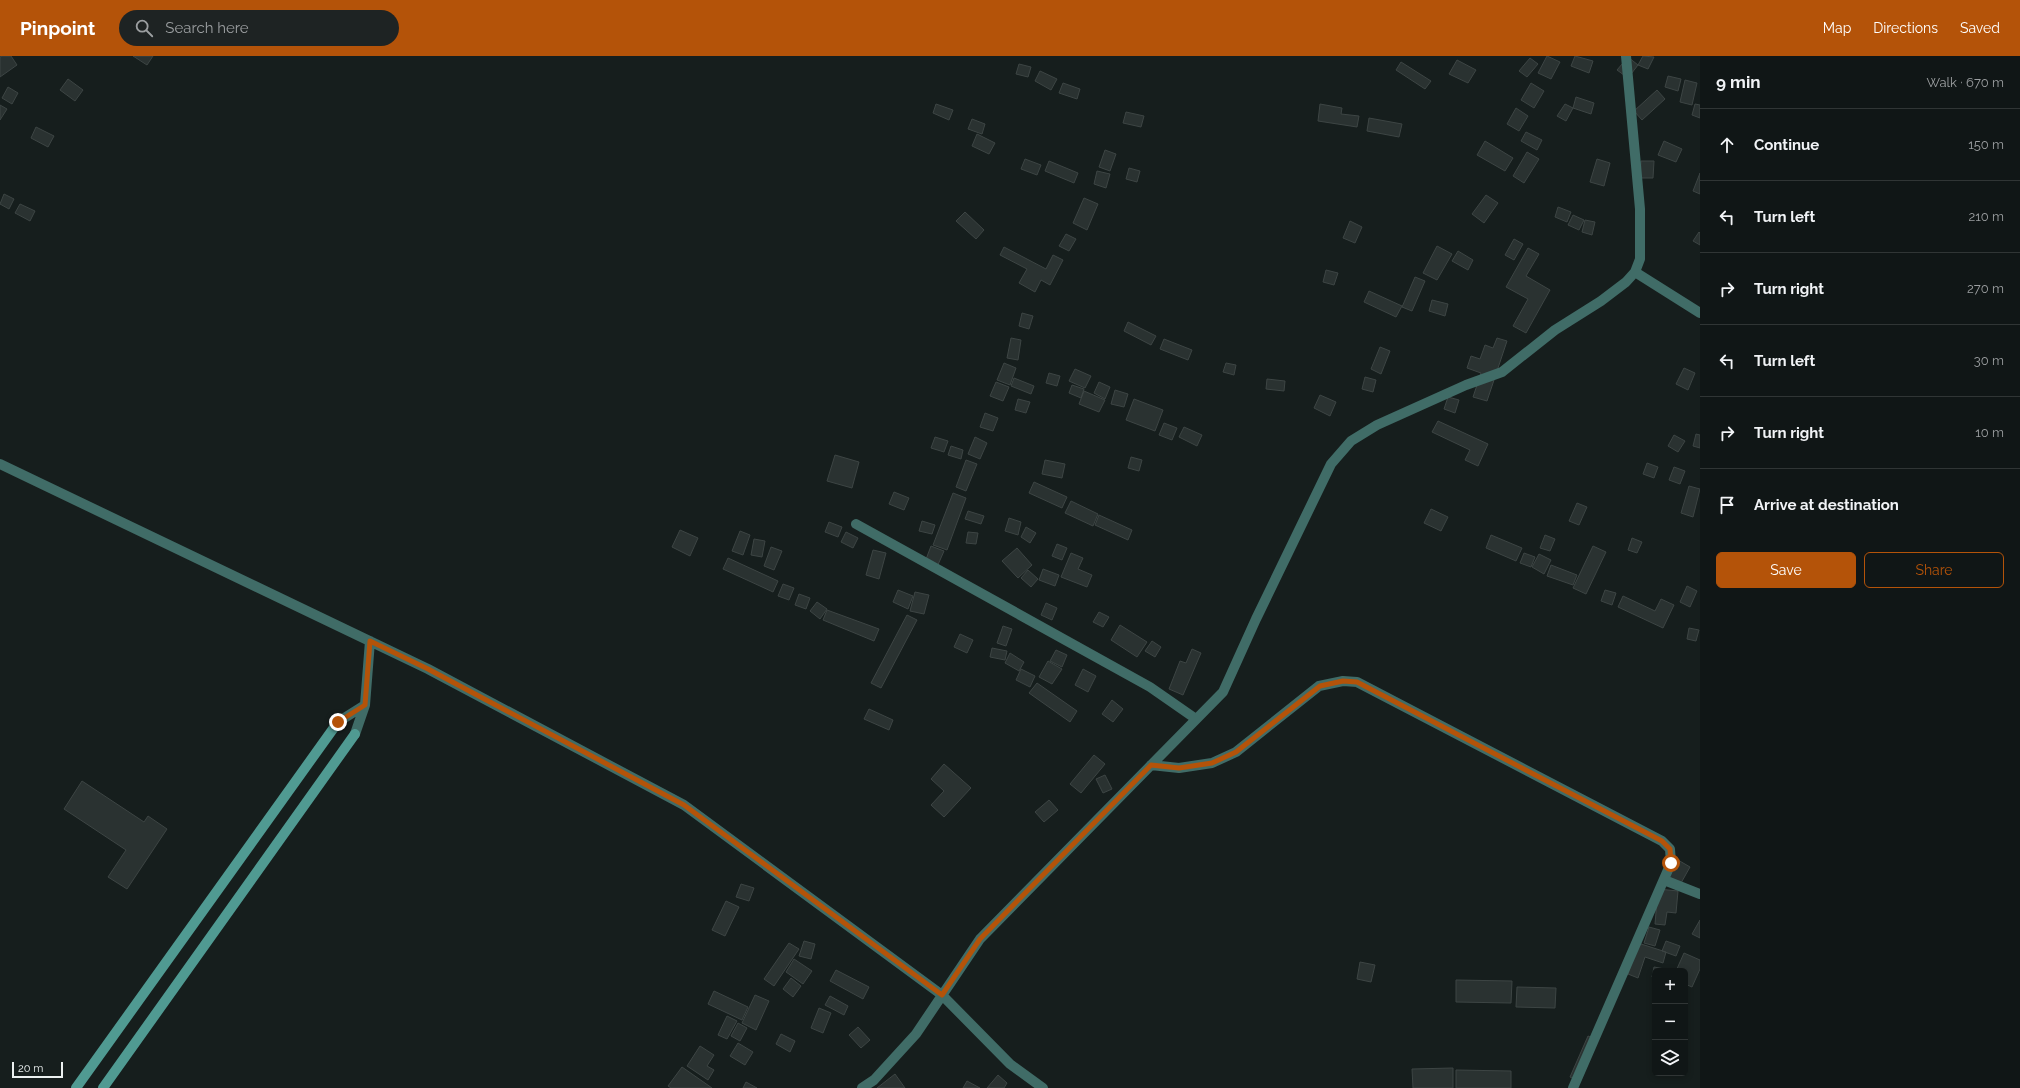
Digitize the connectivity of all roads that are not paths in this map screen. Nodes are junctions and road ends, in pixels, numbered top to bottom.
1 (1626, 56) edge
2 (1635, 272) junction
3 (1700, 313) edge
4 (0, 464) edge
5 (856, 524) dead end
6 (370, 641) junction
7 (365, 705) junction
8 (1196, 719) junction
9 (1151, 765) junction
10 (1664, 880) junction
11 (1700, 894) edge
12 (942, 995) junction
13 (1576, 1087) edge
14 (76, 1088) edge
15 (103, 1088) edge
16 (862, 1088) edge
17 (1043, 1088) edge

1 - 2 street
2 - 3 street
2 - 8 street
4 - 6 street
5 - 8 street
6 - 7 street
6 - 12 street
7 - 14 street
7 - 15 street
8 - 9 street
9 - 10 street
9 - 12 street
10 - 11 street
10 - 13 street
12 - 16 street
12 - 17 street

